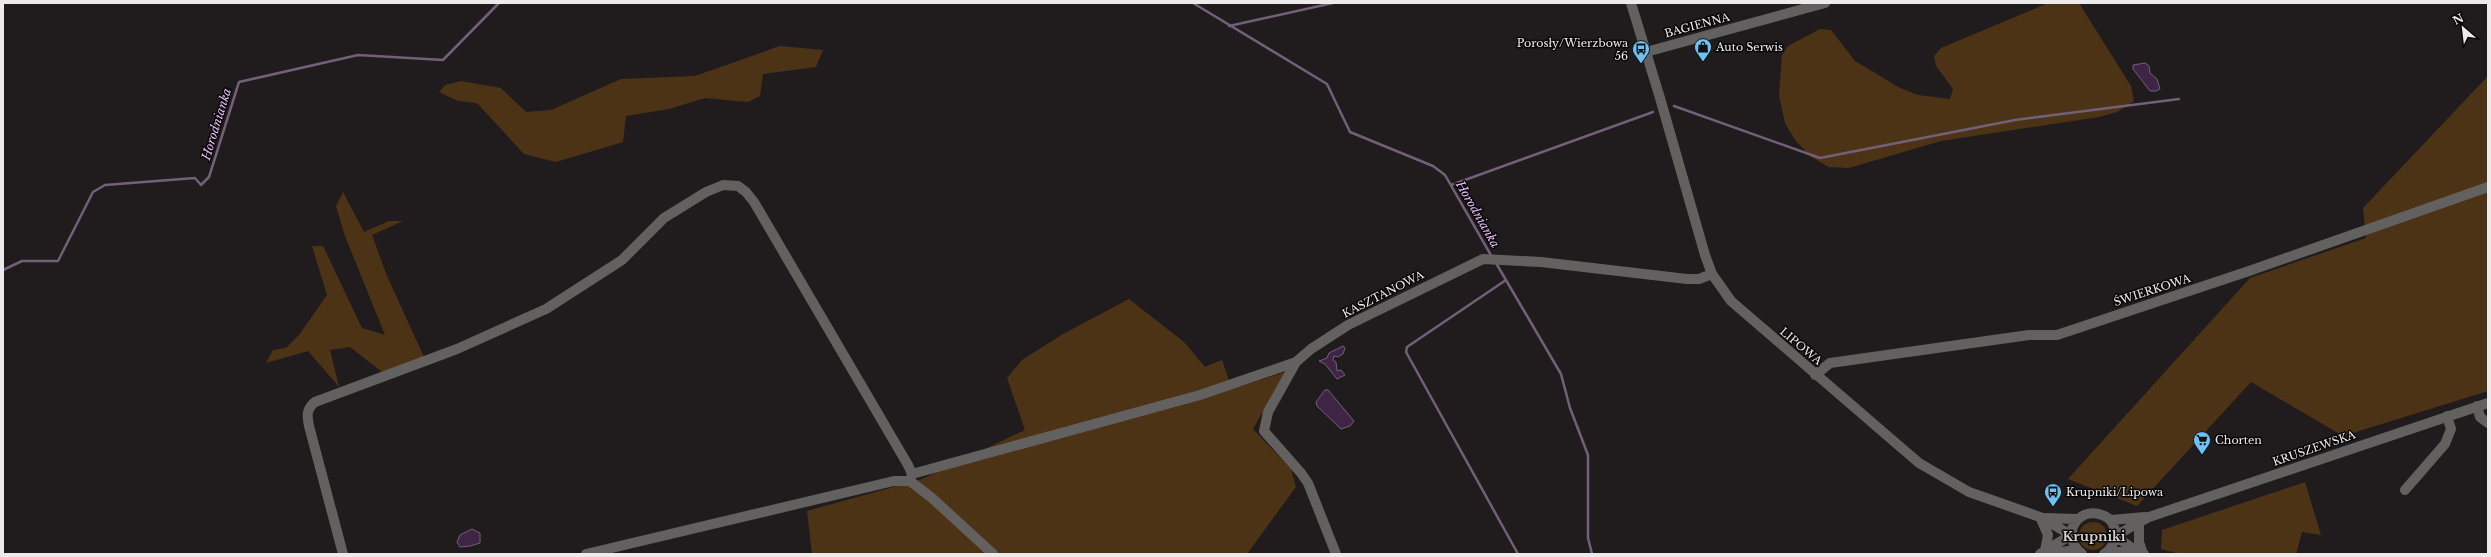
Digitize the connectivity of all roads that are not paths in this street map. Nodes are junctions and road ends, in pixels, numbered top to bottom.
1 (1631, 3) edge
2 (1825, 3) edge
3 (1646, 52) junction
4 (2488, 187) edge
5 (1712, 274) junction
6 (1296, 362) junction
7 (1816, 375) junction
8 (2488, 403) edge
9 (2477, 406) junction
10 (2447, 416) junction
11 (2488, 423) edge
12 (911, 478) junction
13 (2405, 490) dead end
14 (2149, 517) junction
15 (2040, 518) junction
16 (2077, 519) junction
17 (2111, 520) junction
18 (2139, 522) junction
19 (2071, 535) junction
20 (2115, 536) junction
21 (2079, 552) edge
22 (2107, 552) edge
23 (2042, 553) edge
24 (2142, 553) edge
25 (343, 554) edge
26 (586, 554) edge
27 (993, 554) edge
28 (1336, 554) edge

1 - 3 street, LIPOWA
2 - 3 street, BAGIENNA
3 - 5 street, LIPOWA
4 - 7 street, ŚWIERKOWA
5 - 6 street, KASZTANOWA
5 - 7 street, LIPOWA
6 - 12 street
6 - 28 street
7 - 15 street, LIPOWA
8 - 9 street, KRUSZEWSKA
9 - 10 street, KRUSZEWSKA
9 - 11 street
10 - 13 street
10 - 14 street, KRUSZEWSKA
12 - 25 street
12 - 26 street
12 - 27 street
14 - 17 street, KRUSZEWSKA
14 - 18 street, KRUSZEWSKA
15 - 16 street, LIPOWA
15 - 19 street, LIPOWA
15 - 23 street
16 - 17 street, KRUSZEWSKA
16 - 19 street
17 - 20 street
18 - 20 street, KRUSZEWSKA
18 - 24 street
19 - 21 street
19 - 23 street
20 - 22 street
20 - 24 street
21 - 23 street
22 - 24 street

